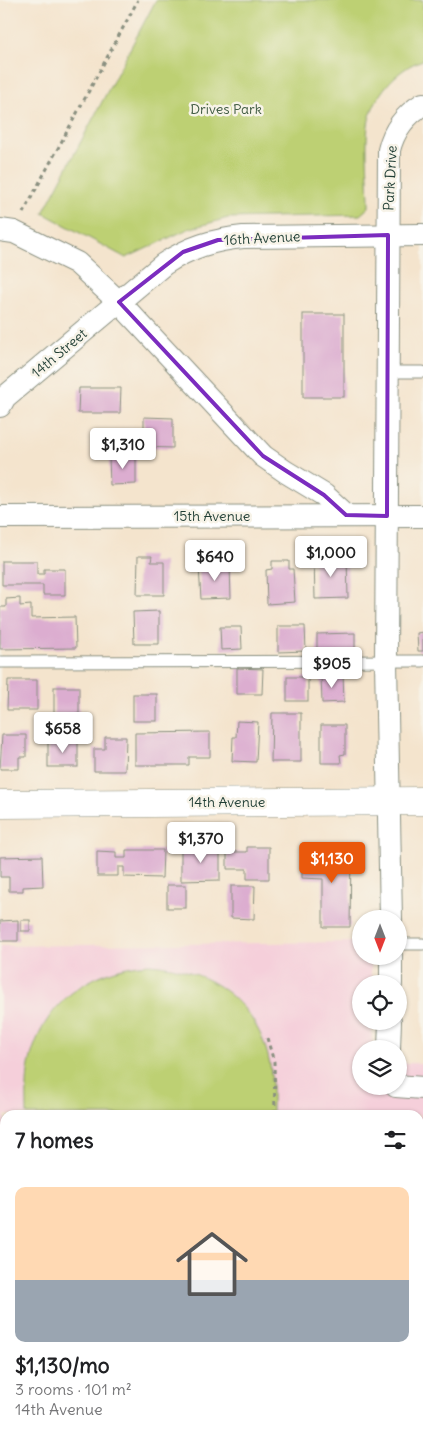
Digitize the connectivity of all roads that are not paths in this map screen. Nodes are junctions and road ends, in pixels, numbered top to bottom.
1 (423, 104) edge
2 (7, 230) edge
3 (388, 235) junction
4 (423, 235) edge
5 (120, 302) junction
6 (389, 372) junction
7 (423, 372) edge
8 (0, 406) edge
9 (346, 515) junction
10 (387, 516) junction
11 (423, 516) edge
12 (0, 517) edge
13 (423, 661) edge
14 (0, 662) edge
15 (386, 662) junction
16 (423, 801) edge
17 (389, 802) junction
18 (0, 804) edge
19 (391, 910) edge
20 (408, 944) edge
21 (423, 944) edge
22 (407, 1087) edge
23 (423, 1088) edge

1 - 3 street, Park Drive
2 - 5 street
3 - 4 street, 16th Avenue
3 - 5 street, 16th Avenue
3 - 6 street, Park Drive
5 - 8 street, 14th Street
5 - 9 street
6 - 7 lane
6 - 10 street, Park Drive
9 - 10 street, 15th Avenue
9 - 12 street, 15th Avenue
10 - 11 street, 15th Avenue
10 - 15 street, Park Drive
13 - 15 lane
14 - 15 lane
15 - 17 street, Park Drive
16 - 17 main road, 14th Avenue
17 - 18 main road, 14th Avenue
17 - 19 street, Park Drive
20 - 21 lane
22 - 23 street

